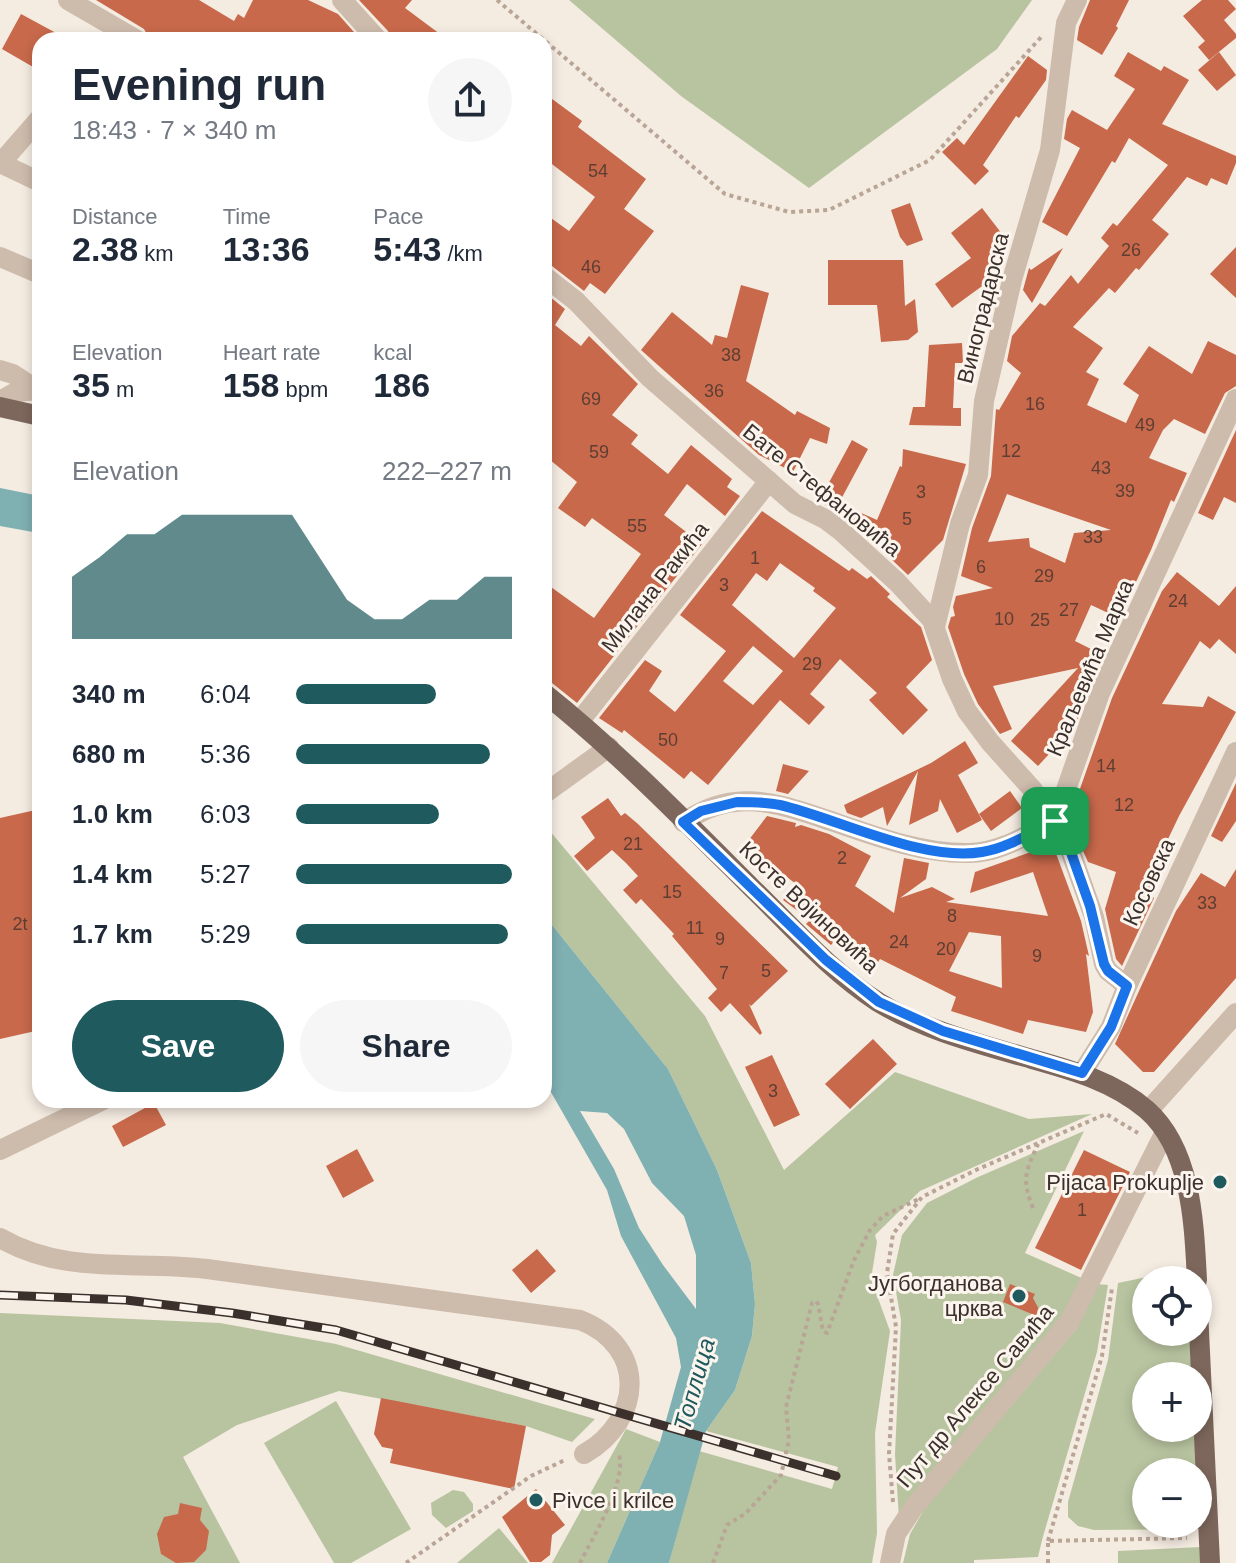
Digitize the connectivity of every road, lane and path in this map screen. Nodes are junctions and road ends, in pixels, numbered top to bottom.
1 (68, 0) edge
2 (342, 0) edge
3 (497, 0) edge
4 (1075, 3) edge
5 (105, 22) junction
6 (99, 32) edge
7 (123, 32) edge
8 (371, 32) edge
9 (535, 32) edge
10 (552, 47) edge
11 (32, 127) edge
12 (0, 164) edge
13 (32, 178) edge
14 (0, 257) edge
15 (32, 271) edge
16 (552, 282) edge
17 (0, 370) edge
18 (32, 386) edge
19 (32, 391) edge
20 (1236, 399) edge
21 (0, 401) edge
22 (0, 407) edge
23 (32, 414) edge
24 (769, 481) junction
25 (935, 627) junction
26 (552, 700) edge
27 (579, 722) junction
28 (609, 747) junction
29 (1236, 752) edge
30 (552, 788) edge
31 (1055, 821) junction
32 (683, 822) junction
33 (1127, 986) junction
34 (1236, 1013) edge
35 (1082, 1073) junction
36 (87, 1108) edge
37 (1148, 1111) junction
38 (1161, 1140) junction
39 (1038, 1144) junction
40 (0, 1150) edge
41 (922, 1197) junction
42 (1033, 1208) dead end
43 (0, 1238) edge
44 (1196, 1266) edge
45 (1113, 1280) dead end
46 (1200, 1346) edge
47 (609, 1436) junction
48 (584, 1454) joint
49 (1205, 1458) edge
50 (896, 1534) junction
51 (1169, 1538) edge
52 (1209, 1538) edge
53 (1048, 1541) junction
54 (406, 1563) edge
55 (580, 1563) edge
56 (713, 1563) edge
57 (890, 1563) edge
58 (1048, 1563) edge
59 (1210, 1563) edge

1 - 5 street
2 - 8 street
3 - 9 path
4 - 10 path
4 - 25 street, Виноградарска
5 - 6 street
5 - 7 street
11 - 12 street
12 - 13 street
14 - 15 street
16 - 24 street, Бате Стефановића
17 - 18 street
19 - 21 street
20 - 31 street, Краљевића Марка
22 - 23 main road
24 - 25 street, Бате Стефановића
24 - 27 street, Милана Ракића
25 - 31 street, Бате Стефановића
26 - 27 main road, Косте Војиновића
27 - 28 main road, Косте Војиновића
28 - 30 street
28 - 32 main road, Косте Војиновића
29 - 33 street, Косовска
31 - 32 street
31 - 33 street, Бате Стефановића
32 - 35 main road, Косте Војиновића
33 - 35 street, Косовска
34 - 37 street
35 - 37 main road, Косте Војиновића
36 - 40 street
37 - 38 main road, Косте Војиновића
38 - 39 path
38 - 44 main road, Косте Војиновића
38 - 50 street, Пут др Алексе Савића
39 - 41 path
39 - 42 path
41 - 50 path
41 - 56 path
43 - 47 street
45 - 53 path
46 - 49 main road
47 - 48 street
47 - 55 path
48 - 54 path
50 - 57 street, Пут др Алексе Савића
51 - 53 path
52 - 59 main road
53 - 58 path

